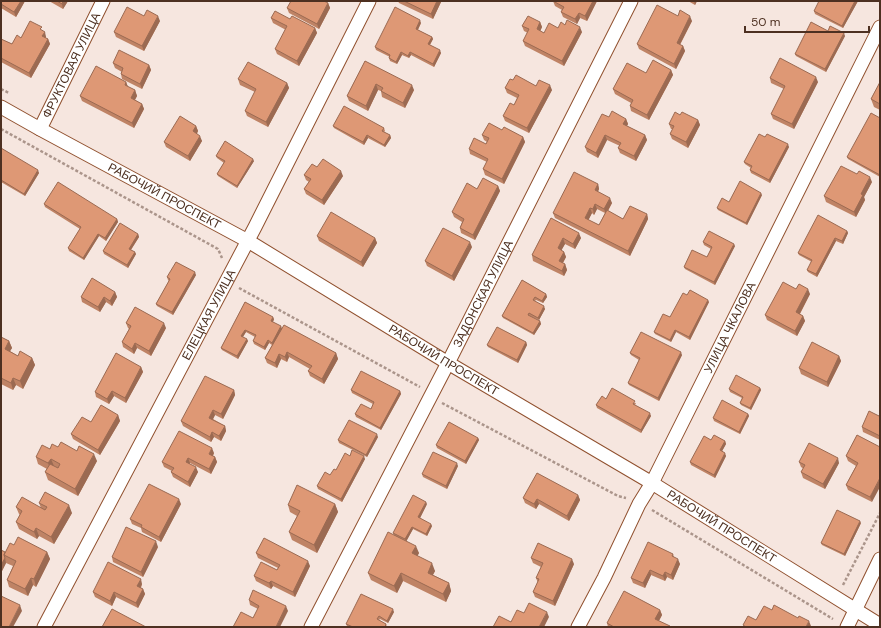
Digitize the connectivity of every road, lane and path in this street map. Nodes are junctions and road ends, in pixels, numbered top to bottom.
1 (103, 1) edge
2 (369, 1) edge
3 (630, 1) edge
4 (880, 27) edge
5 (1, 107) edge
6 (1, 129) edge
7 (40, 129) junction
8 (248, 241) junction
9 (230, 275) junction
10 (448, 363) junction
11 (431, 395) junction
12 (652, 484) junction
13 (639, 504) junction
14 (880, 512) edge
15 (880, 559) edge
16 (837, 598) junction
17 (855, 610) junction
18 (833, 619) dead end
19 (880, 625) edge
20 (44, 627) edge
21 (311, 627) edge
22 (578, 627) edge
23 (847, 627) edge

1 - 7 street, ФРУКТОВАЯ УЛИЦА
2 - 8 street, ЕЛЕЦКАЯ УЛИЦА
3 - 10 street, ЗАДОНСКАЯ УЛИЦА
4 - 12 street, УЛИЦА ЧКАЛОВА
5 - 7 street, РАБОЧИЙ ПРОСПЕКТ
6 - 9 path
7 - 8 street, РАБОЧИЙ ПРОСПЕКТ
8 - 9 street, ЕЛЕЦКАЯ УЛИЦА
8 - 10 street, РАБОЧИЙ ПРОСПЕКТ
9 - 11 path
9 - 20 street, ЕЛЕЦКАЯ УЛИЦА
10 - 11 street, ЗАДОНСКАЯ УЛИЦА
10 - 12 street, РАБОЧИЙ ПРОСПЕКТ
11 - 13 path
11 - 21 street, ЗАДОНСКАЯ УЛИЦА
12 - 13 street, УЛИЦА ЧКАЛОВА
12 - 16 street, РАБОЧИЙ ПРОСПЕКТ
13 - 18 path
13 - 22 street, УЛИЦА ЧКАЛОВА
14 - 16 path
15 - 17 street
16 - 17 street, РАБОЧИЙ ПРОСПЕКТ
17 - 19 street, РАБОЧИЙ ПРОСПЕКТ
17 - 23 street

